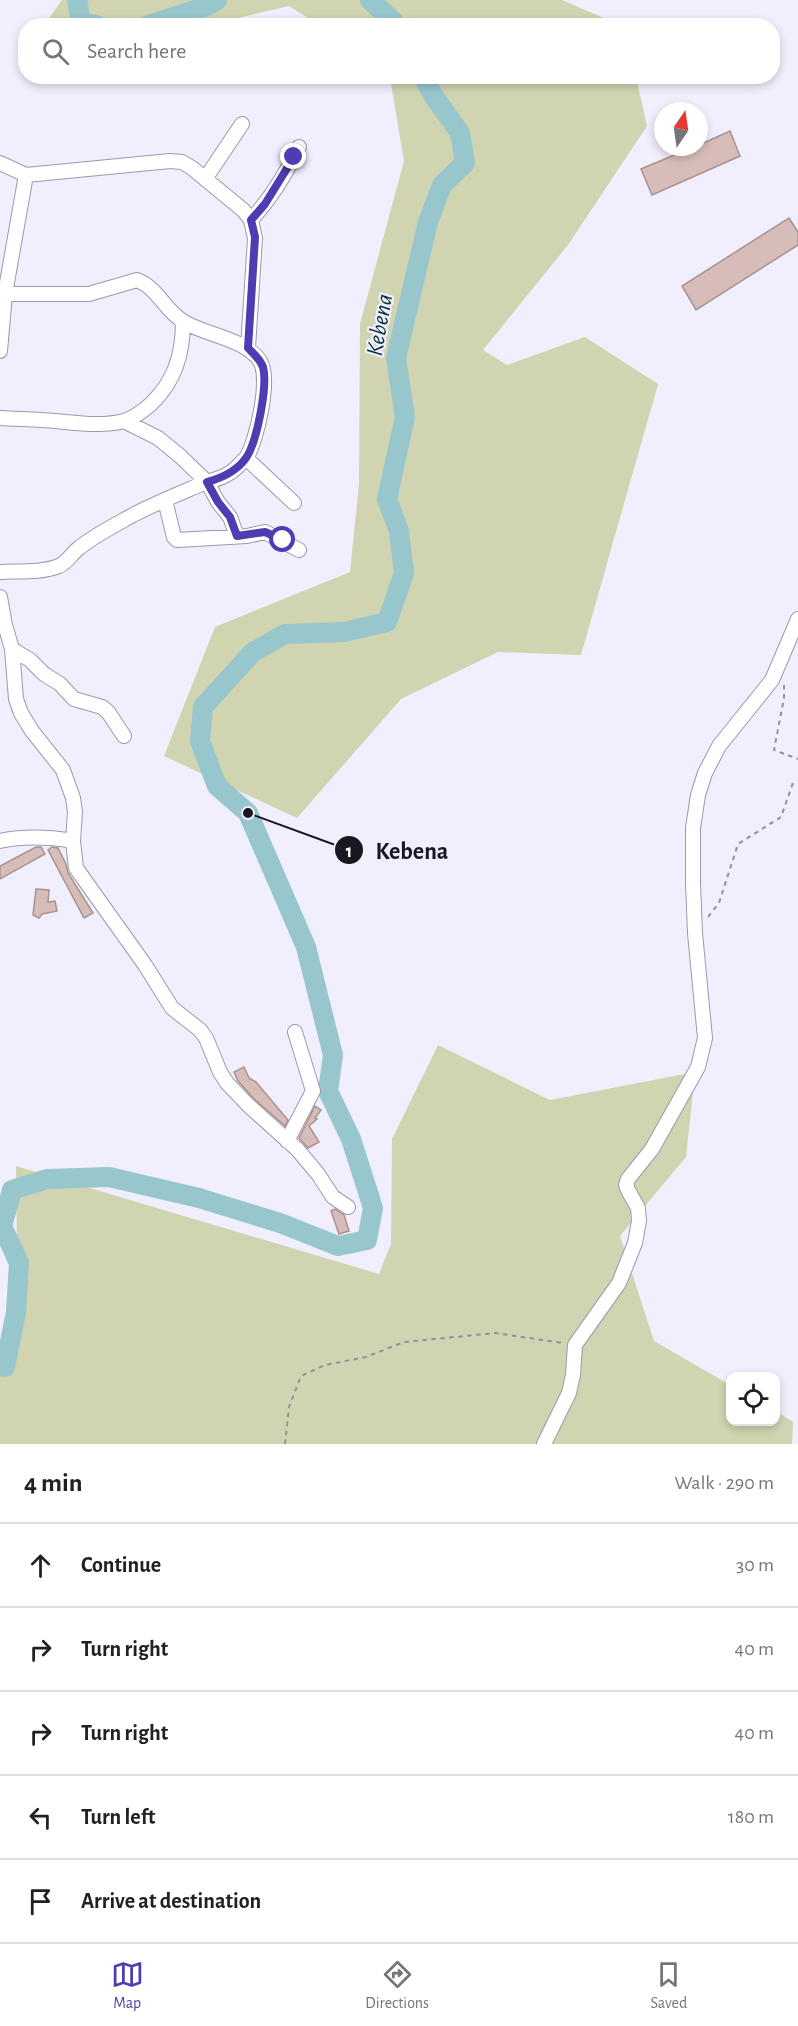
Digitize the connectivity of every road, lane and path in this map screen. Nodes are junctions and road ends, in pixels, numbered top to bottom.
1 (242, 124) dead end
2 (299, 147) dead end
3 (0, 163) edge
4 (26, 175) junction
5 (205, 179) junction
6 (251, 220) junction
7 (0, 244) edge
8 (14, 247) junction
9 (2, 294) edge
10 (183, 321) junction
11 (248, 348) junction
12 (0, 351) edge
13 (0, 418) edge
14 (124, 421) junction
15 (246, 458) junction
16 (207, 482) junction
17 (165, 500) junction
18 (294, 503) dead end
19 (237, 536) junction
20 (299, 550) dead end
21 (0, 573) edge
22 (0, 597) edge
23 (798, 620) edge
24 (12, 649) junction
25 (784, 675) dead end
26 (124, 736) dead end
27 (798, 759) edge
28 (794, 780) dead end
29 (0, 841) edge
30 (73, 841) junction
31 (695, 933) junction
32 (295, 1032) dead end
33 (287, 1141) junction
34 (348, 1207) dead end
35 (575, 1345) junction
36 (285, 1444) edge
37 (544, 1444) edge

1 - 5 street
2 - 6 street
3 - 4 street
4 - 5 street
4 - 8 street
5 - 6 street
6 - 11 street
7 - 8 street
8 - 9 street
9 - 10 street
9 - 12 street
10 - 11 street
10 - 14 street
11 - 15 street
13 - 14 street
14 - 16 street
15 - 16 street
15 - 18 street
16 - 17 street
16 - 19 street
17 - 19 street
17 - 21 street
19 - 20 street
22 - 24 street
23 - 31 street
24 - 26 street
24 - 30 street
25 - 27 path
28 - 31 path
29 - 30 street
30 - 33 street
31 - 35 street
32 - 33 street
33 - 34 street
35 - 36 path
35 - 37 street

